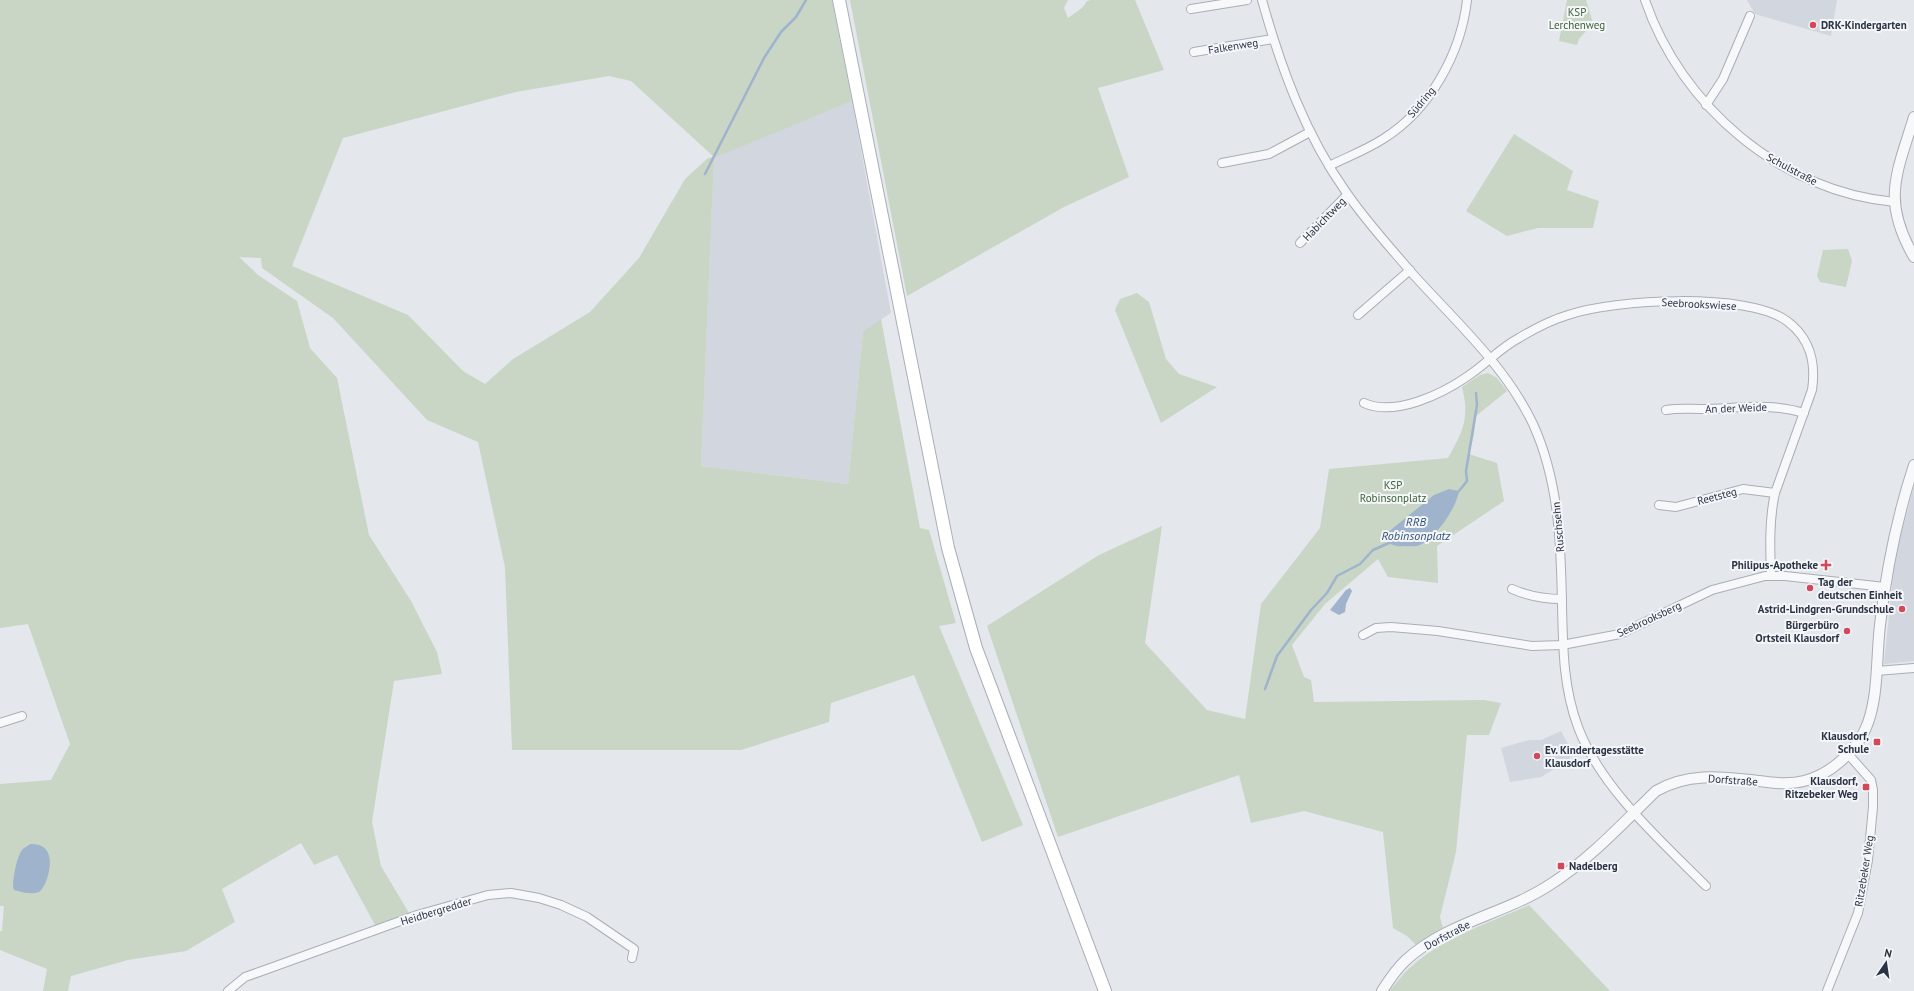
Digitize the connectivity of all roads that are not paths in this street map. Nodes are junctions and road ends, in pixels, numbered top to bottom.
1 (839, 0) edge
2 (1247, 0) edge
3 (1262, 0) edge
4 (1467, 0) edge
5 (1645, 0) edge
6 (1191, 9) dead end
7 (1750, 16) dead end
8 (1273, 39) junction
9 (1194, 52) dead end
10 (1706, 105) junction
11 (1914, 116) edge
12 (1310, 132) junction
13 (1222, 164) dead end
14 (1329, 166) junction
15 (1347, 194) junction
16 (1895, 202) junction
17 (1300, 243) dead end
18 (1914, 257) edge
19 (1410, 270) junction
20 (1358, 315) dead end
21 (1490, 358) junction
22 (1364, 403) dead end
23 (1666, 410) dead end
24 (1804, 413) junction
25 (1914, 465) edge
26 (1775, 493) junction
27 (1659, 505) dead end
28 (1771, 575) junction
29 (1885, 587) junction
30 (1512, 589) dead end
31 (1562, 599) junction
32 (1363, 634) dead end
33 (1562, 645) junction
34 (1914, 668) edge
35 (1876, 671) junction
36 (22, 716) dead end
37 (0, 723) edge
38 (1848, 754) junction
39 (1634, 813) junction
40 (1706, 886) dead end
41 (632, 958) dead end
42 (228, 991) edge
43 (1105, 991) edge
44 (1382, 991) edge
45 (1827, 991) edge

1 - 43 main road
2 - 6 street
3 - 8 street
4 - 14 street, Südring
5 - 10 street, Schulstraße
7 - 10 street
8 - 9 street, Falkenweg
8 - 12 street
10 - 16 street, Schulstraße
11 - 16 street
12 - 13 street
12 - 14 street
14 - 15 street
15 - 17 street, Habichtweg
15 - 19 street, Ruschsehn
16 - 18 street
19 - 20 street
19 - 21 street, Ruschsehn
21 - 22 street, Seebrookswiese
21 - 24 street, Seebrookswiese
21 - 31 street, Ruschsehn
23 - 24 street, An der Weide
24 - 26 street, Seebrookswiese
25 - 29 street, Dorfstraße
26 - 27 street, Reetsteg
26 - 28 street, Seebrookswiese
28 - 29 street, Seebrooksberg
28 - 33 street, Seebrooksberg
29 - 35 street, Dorfstraße
30 - 31 street
31 - 33 street, Ruschsehn
32 - 33 street, Seebrooksberg
33 - 39 street, Ruschsehn
34 - 35 street
35 - 38 street, Dorfstraße
36 - 37 street
38 - 39 street, Dorfstraße
38 - 45 street, Ritzebeker Weg
39 - 40 street
39 - 44 street, Dorfstraße
41 - 42 street, Heidbergredder

